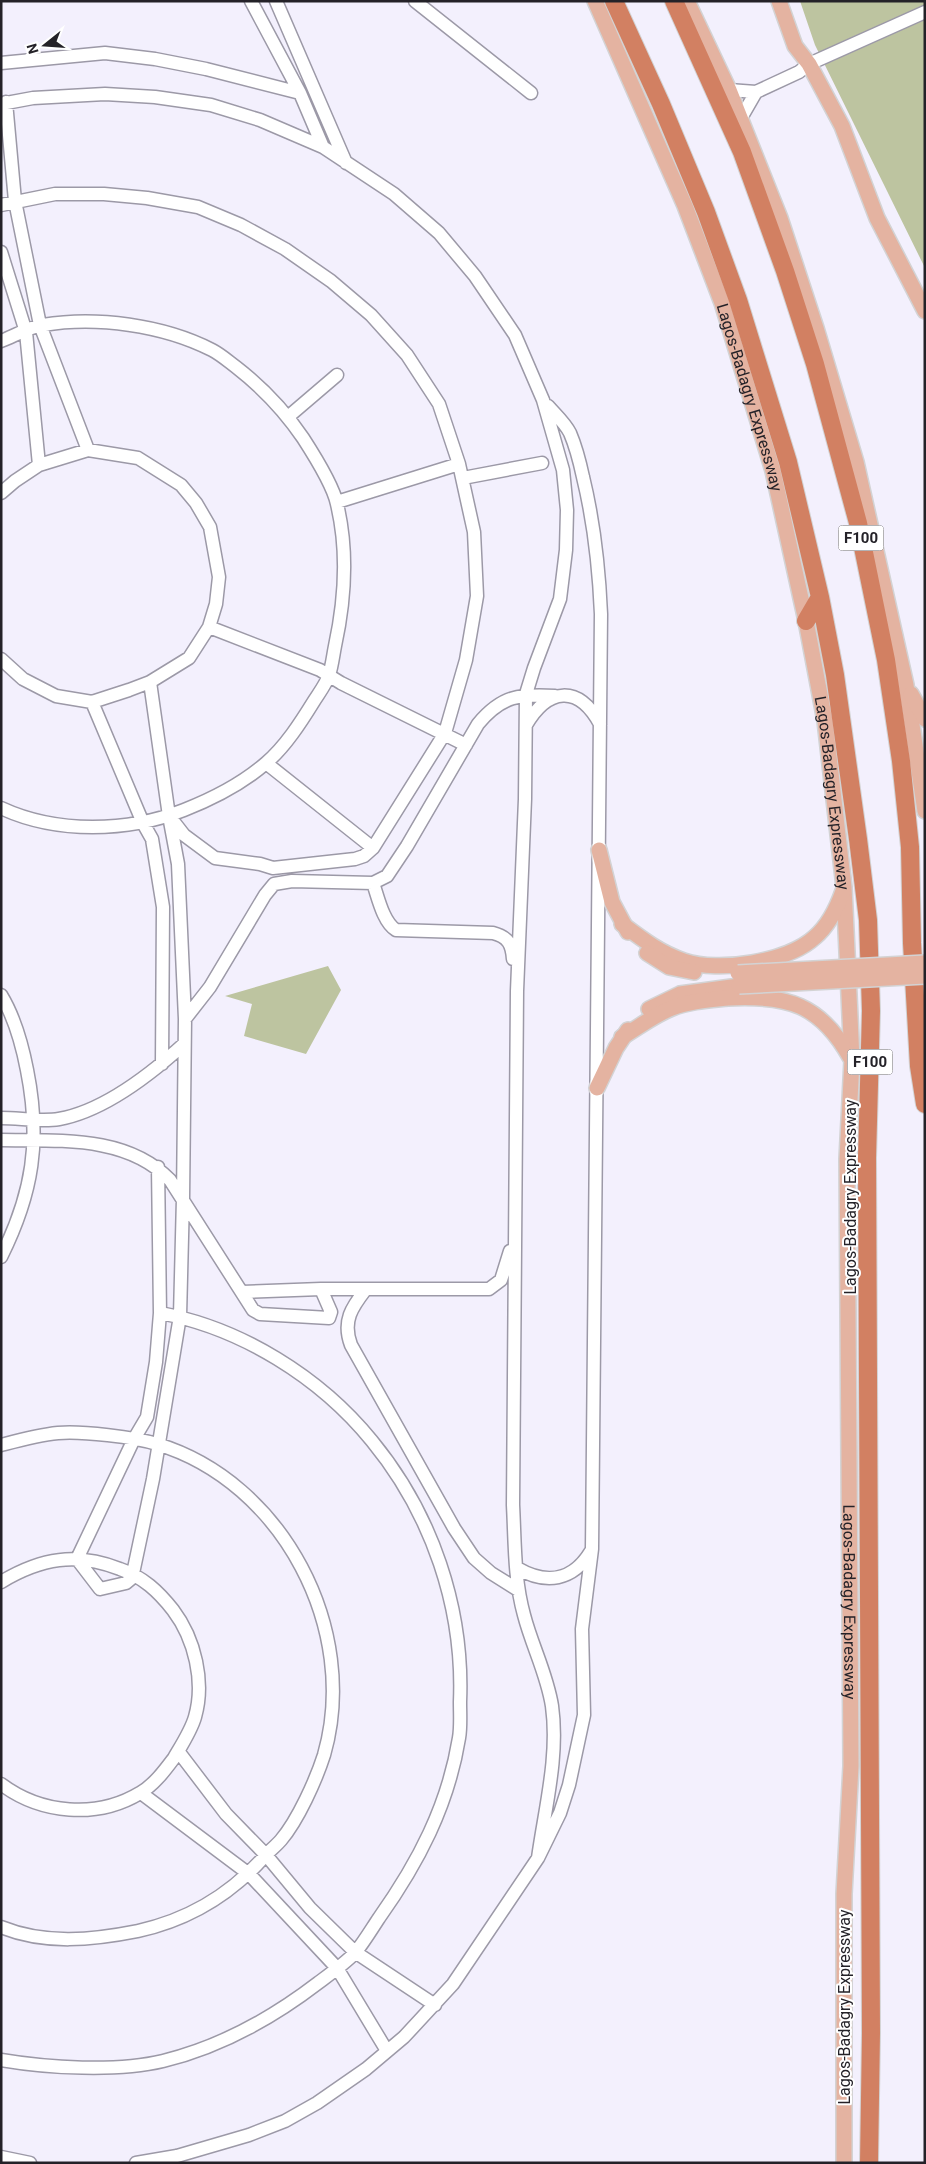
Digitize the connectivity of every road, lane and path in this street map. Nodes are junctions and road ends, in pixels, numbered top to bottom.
1 (251, 1) edge
2 (276, 1) edge
3 (415, 1) edge
4 (595, 1) edge
5 (614, 1) edge
6 (674, 1) edge
7 (687, 1) edge
8 (779, 1) edge
9 (788, 1) edge
10 (925, 12) edge
11 (1, 63) edge
12 (809, 64) junction
13 (728, 90) junction
14 (756, 92) junction
15 (300, 93) junction
16 (532, 93) dead end
17 (4, 103) edge
18 (741, 118) junction
19 (322, 147) junction
20 (346, 163) junction
21 (15, 201) junction
22 (1, 205) edge
23 (1, 252) edge
24 (925, 311) edge
25 (40, 325) junction
26 (26, 332) junction
27 (1, 340) edge
28 (337, 375) dead end
29 (543, 400) junction
30 (289, 416) junction
31 (88, 450) junction
32 (542, 463) dead end
33 (459, 464) junction
34 (39, 465) junction
35 (463, 478) junction
36 (1, 493) edge
37 (337, 502) junction
38 (820, 597) junction
39 (806, 621) junction
40 (209, 627) junction
41 (1, 658) edge
42 (329, 676) junction
43 (150, 682) junction
44 (906, 684) junction
45 (526, 694) junction
46 (555, 696) junction
47 (92, 702) junction
48 (925, 719) edge
49 (600, 724) junction
50 (526, 725) junction
51 (445, 733) junction
52 (466, 745) junction
53 (266, 763) junction
54 (1, 808) edge
55 (925, 811) edge
56 (169, 816) junction
57 (143, 823) junction
58 (373, 848) junction
59 (599, 850) junction
60 (373, 883) junction
61 (844, 887) junction
62 (622, 924) junction
63 (925, 964) edge
64 (925, 976) edge
65 (738, 980) junction
66 (517, 991) junction
67 (1, 995) edge
68 (185, 1019) junction
69 (622, 1037) junction
70 (184, 1044) junction
71 (852, 1060) junction
72 (162, 1064) junction
73 (597, 1088) junction
74 (925, 1104) edge
75 (1, 1118) edge
76 (35, 1119) junction
77 (1, 1140) edge
78 (35, 1140) junction
79 (158, 1167) junction
80 (183, 1198) junction
81 (515, 1228) junction
82 (1, 1257) edge
83 (321, 1289) junction
84 (366, 1289) junction
85 (242, 1292) junction
86 (160, 1313) junction
87 (180, 1316) junction
88 (134, 1439) junction
89 (158, 1444) junction
90 (1, 1445) edge
91 (592, 1549) junction
92 (76, 1559) junction
93 (517, 1568) junction
94 (133, 1574) junction
95 (1, 1582) edge
96 (518, 1590) junction
97 (178, 1751) junction
98 (1, 1784) edge
99 (141, 1792) junction
100 (266, 1855) junction
101 (538, 1858) junction
102 (249, 1874) junction
103 (1, 1927) edge
104 (355, 1952) junction
105 (337, 1968) junction
106 (435, 2005) junction
107 (387, 2051) junction
108 (1, 2060) edge
109 (1, 2157) edge
110 (30, 2163) edge
111 (136, 2163) edge
112 (844, 2163) edge
113 (869, 2163) edge

1 - 15 street
2 - 20 street
3 - 16 street
4 - 39 main road, Lagos-Badagry Expressway
5 - 38 highway, Lagos-Badagry Expressway / F100
6 - 74 highway, F100
7 - 13 main road
8 - 12 main road
9 - 12 main road
10 - 12 street
11 - 15 street
12 - 14 street
12 - 24 main road
13 - 14 street
13 - 18 main road
14 - 18 street
15 - 19 street
17 - 19 street
17 - 21 street
18 - 44 main road
19 - 20 street
20 - 29 street
21 - 22 street
21 - 25 street
21 - 33 street
23 - 26 street
25 - 26 street
25 - 30 street
25 - 31 street
26 - 27 street
26 - 34 street
28 - 30 street
29 - 45 street
29 - 49 street
30 - 37 street
31 - 34 street
31 - 40 street
32 - 35 street
33 - 35 street
33 - 37 street
34 - 36 street
35 - 51 street
37 - 42 street
38 - 39 highway
38 - 113 highway, Lagos-Badagry Expressway / F100
39 - 61 main road, Lagos-Badagry Expressway
40 - 42 street
40 - 43 street
41 - 47 street
42 - 51 street
42 - 53 street
43 - 47 street
43 - 56 street
44 - 48 main road
44 - 55 main road
45 - 46 street
45 - 50 street
45 - 52 street
46 - 49 street
46 - 50 street
47 - 57 street
49 - 59 street
50 - 66 street
51 - 52 street
51 - 58 street
52 - 60 street
53 - 56 street
53 - 58 street
54 - 57 street
56 - 57 street
56 - 58 street
56 - 68 street
57 - 72 street
59 - 62 main road
59 - 73 street
60 - 66 street
60 - 68 street
61 - 62 main road
61 - 71 main road, Lagos-Badagry Expressway
62 - 65 main road
63 - 65 main road, bridge
64 - 65 main road, bridge
65 - 69 main road
66 - 81 street
67 - 76 street
68 - 70 street
69 - 71 main road
69 - 73 main road
70 - 72 street
70 - 80 street
71 - 112 main road, Lagos-Badagry Expressway
72 - 76 street
73 - 91 street
75 - 76 street
76 - 78 street
77 - 78 street
78 - 79 street
78 - 82 street
79 - 80 street
79 - 86 street
80 - 85 street
80 - 87 street
81 - 84 street
81 - 93 street
83 - 84 street
83 - 85 street
83 - 85 street
84 - 96 street
86 - 87 street
86 - 88 street
87 - 89 street
87 - 104 street
88 - 89 street
88 - 90 street
88 - 92 street
89 - 94 street
89 - 100 street
91 - 93 street
91 - 101 street
92 - 94 street
92 - 94 street
92 - 95 street
93 - 96 street
94 - 97 street
96 - 101 street
97 - 99 street
97 - 100 street
98 - 99 street
99 - 102 street
100 - 102 street
100 - 104 street
101 - 106 street
102 - 103 street
102 - 105 street
104 - 105 street
104 - 106 street
105 - 107 street
105 - 108 street
106 - 107 street
107 - 111 street
109 - 110 street

